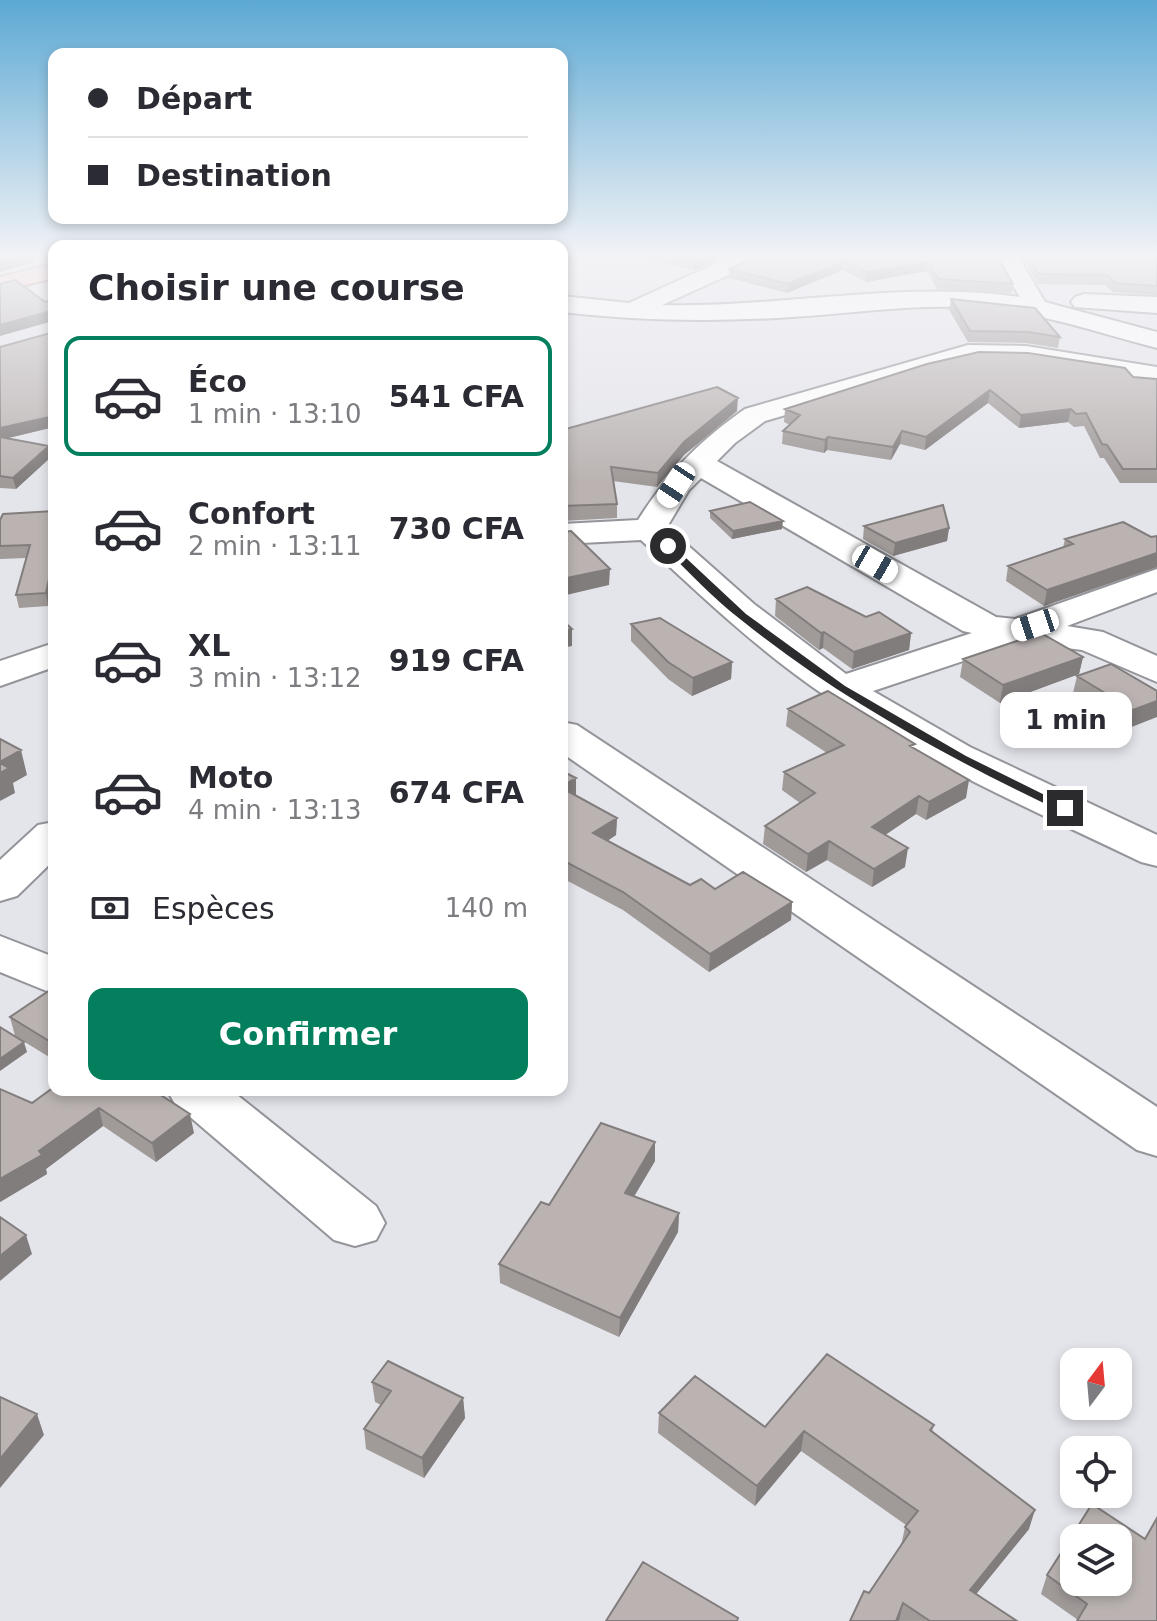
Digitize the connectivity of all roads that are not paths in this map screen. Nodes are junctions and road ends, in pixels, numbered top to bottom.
1 (994, 332) edge
2 (1129, 332) edge
3 (1157, 340) edge
4 (1157, 360) edge
5 (1157, 375) edge
6 (698, 463) junction
7 (649, 529) junction
8 (568, 534) edge
9 (1157, 580) edge
10 (1018, 631) junction
11 (48, 656) edge
12 (1157, 670) edge
13 (0, 674) edge
14 (841, 689) junction
15 (568, 738) edge
16 (48, 841) edge
17 (1157, 852) edge
18 (0, 886) edge
19 (0, 952) edge
20 (48, 974) edge
21 (201, 1096) edge
22 (1157, 1135) edge
23 (355, 1223) dead end

1 - 4 street
2 - 3 street
5 - 6 street
6 - 7 street
6 - 10 street
7 - 8 street
7 - 14 street
9 - 10 street
10 - 12 street
10 - 14 street
11 - 13 street
14 - 17 street
15 - 22 street
16 - 18 street
19 - 20 street
21 - 23 street

